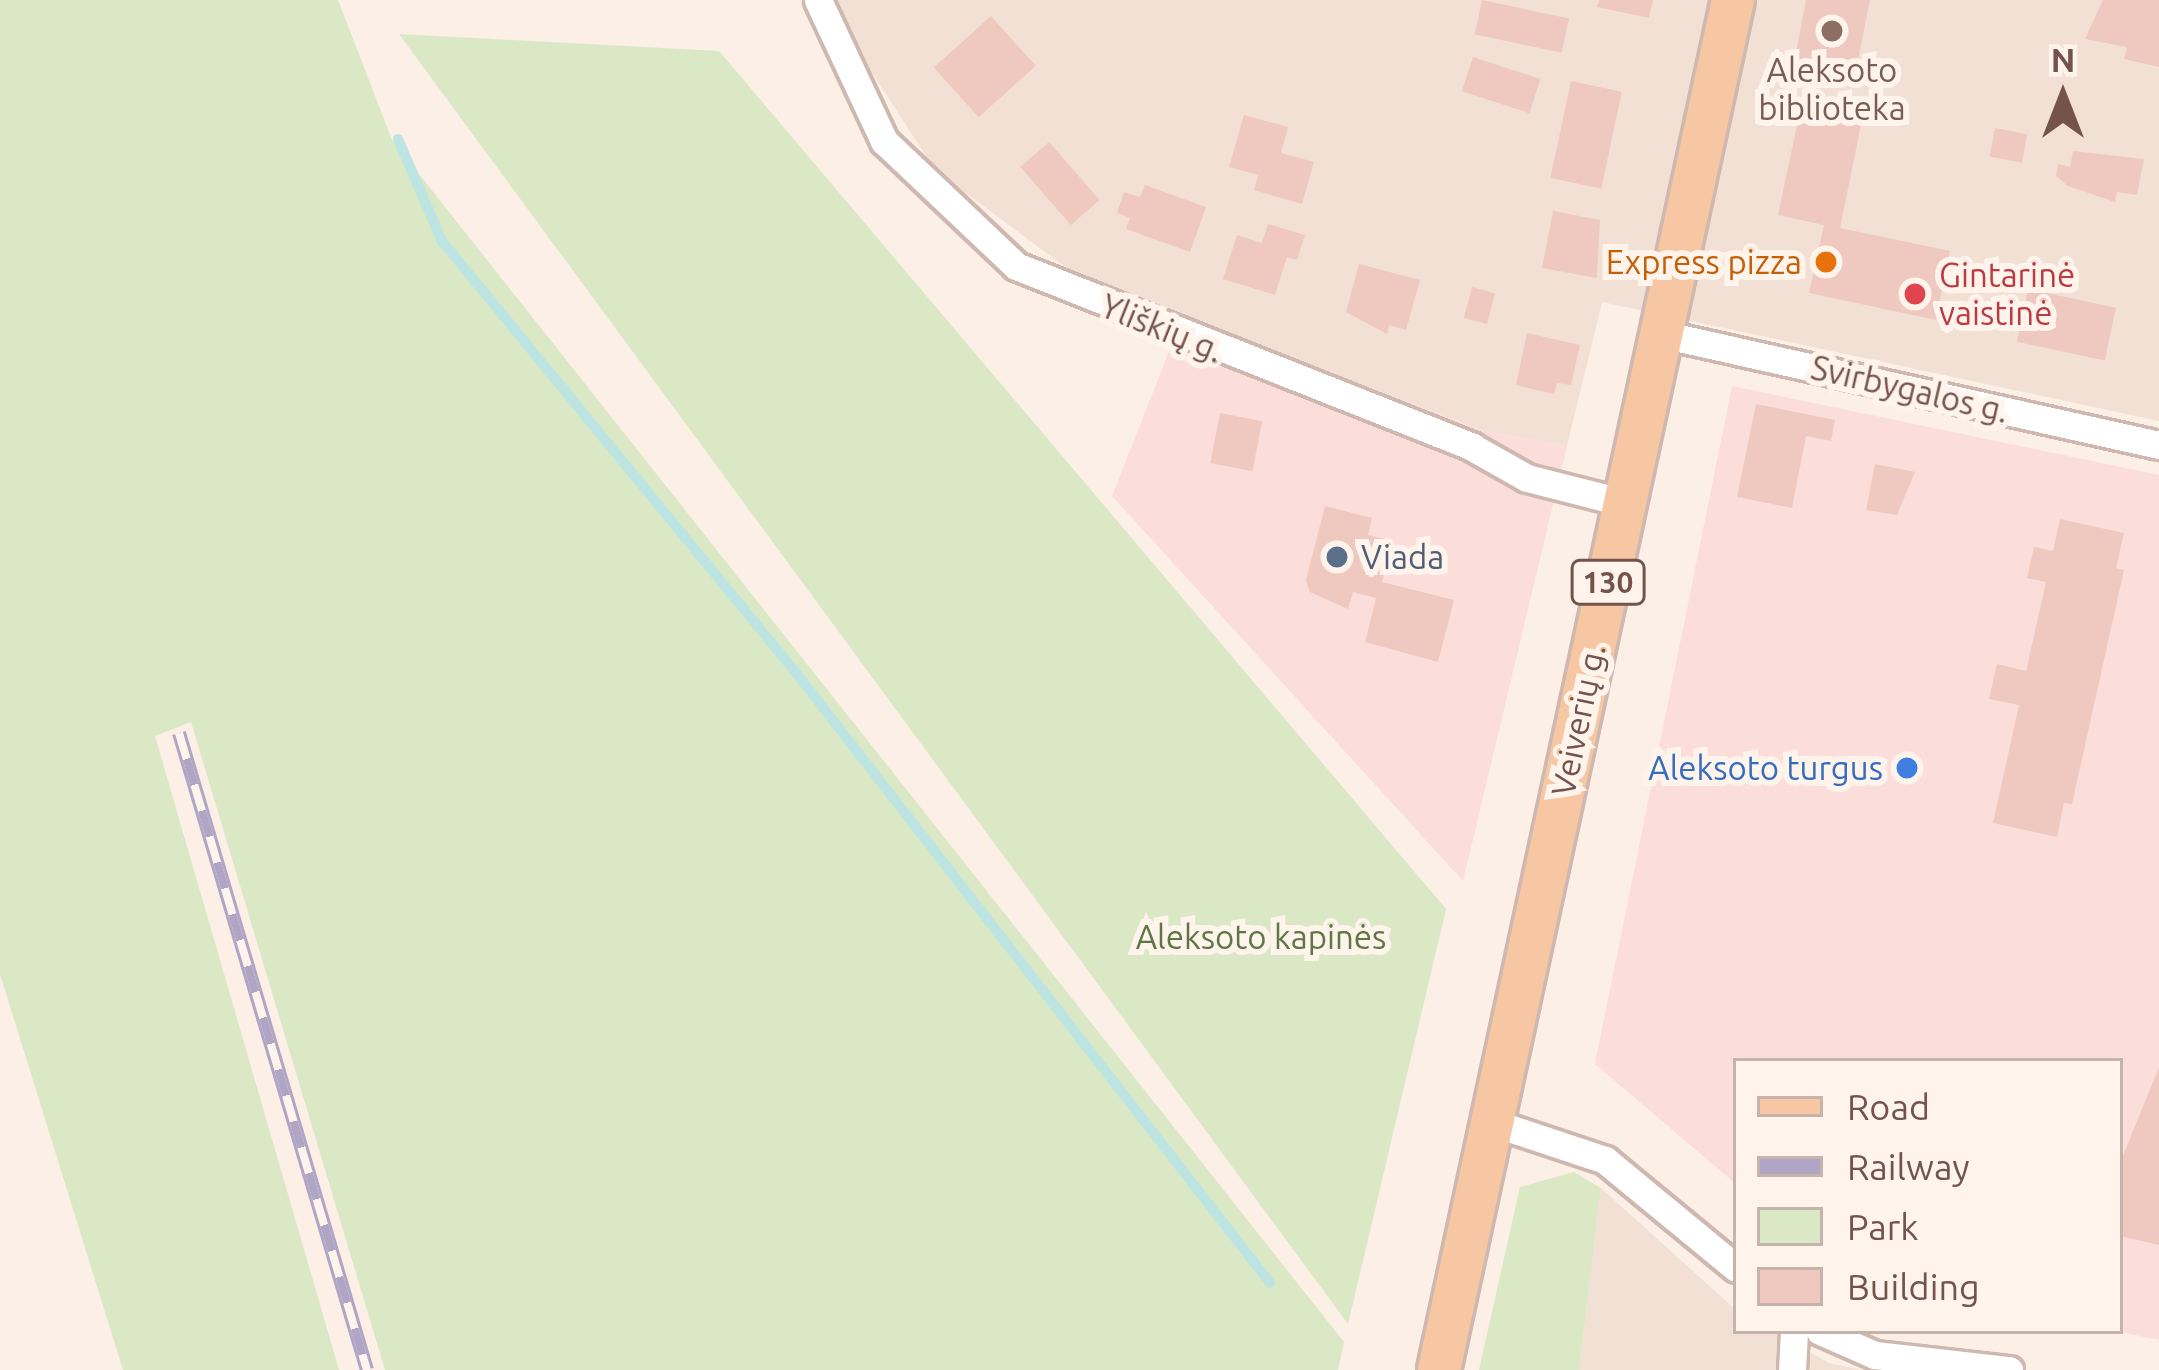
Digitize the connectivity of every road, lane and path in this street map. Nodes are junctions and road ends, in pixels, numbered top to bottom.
1 (818, 0) edge
2 (1733, 0) edge
3 (1661, 334) junction
4 (2159, 445) edge
5 (1625, 502) junction
6 (1493, 1124) junction
7 (1733, 1266) edge
8 (1794, 1334) edge
9 (1827, 1334) edge
10 (1439, 1370) edge
11 (1792, 1370) edge
12 (2009, 1370) edge

1 - 5 street, Yliškių g.
2 - 3 main road, Veiverių g. / 130
3 - 4 street, Svirbygalos g.
3 - 5 main road, Veiverių g. / 130
5 - 6 main road, Veiverių g. / 130
6 - 7 street
6 - 10 main road, Veiverių g. / 130
8 - 11 street
9 - 12 street

